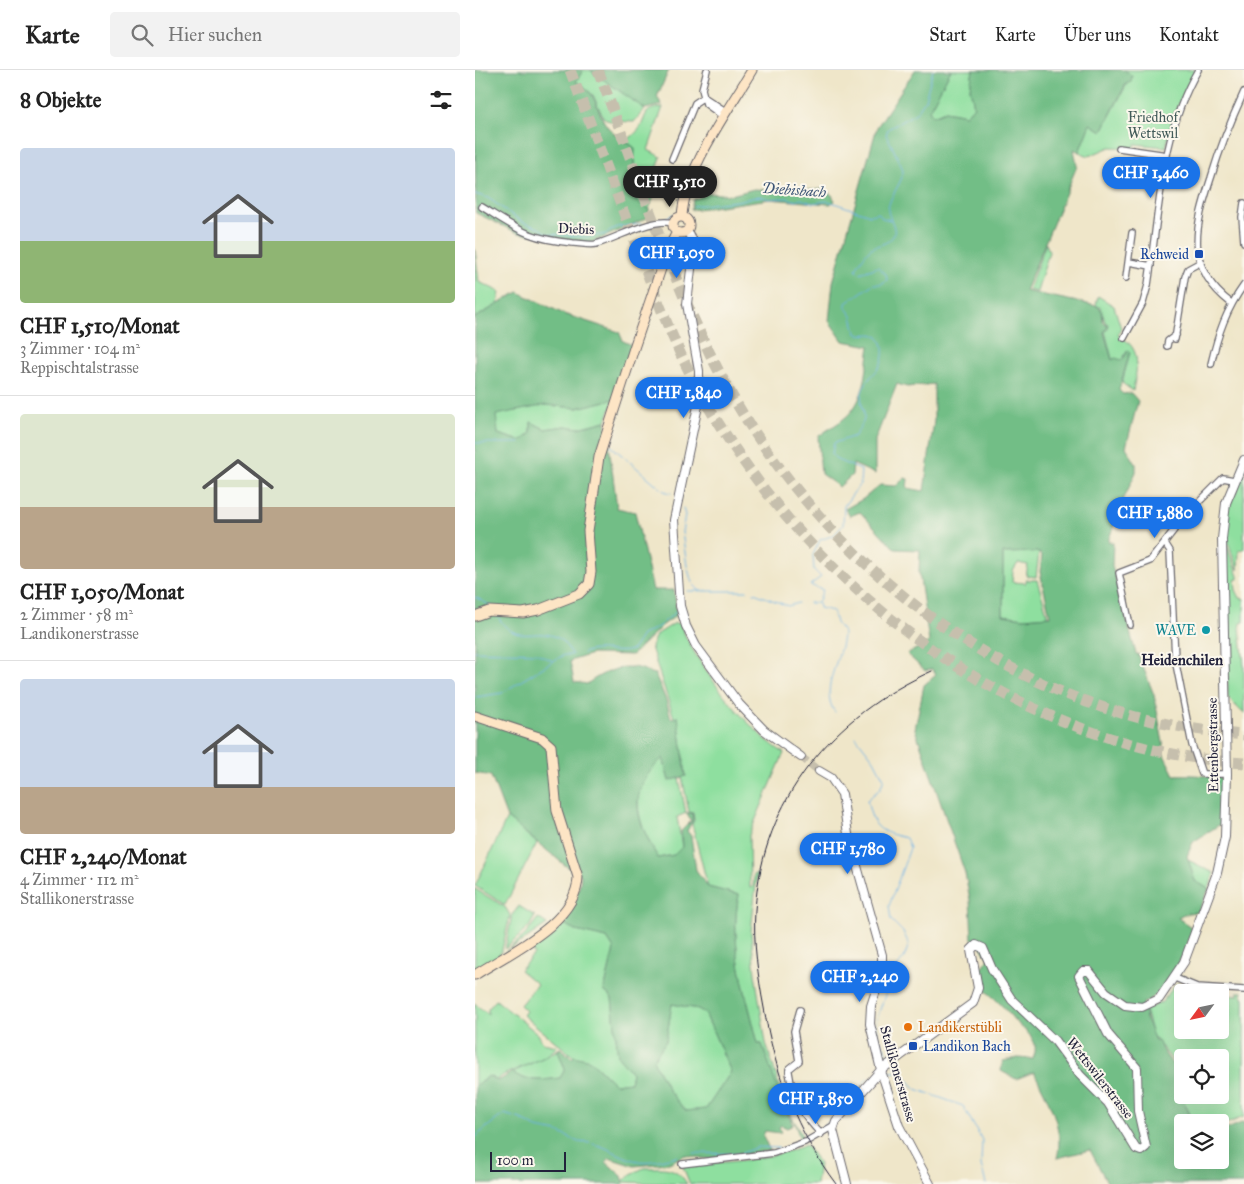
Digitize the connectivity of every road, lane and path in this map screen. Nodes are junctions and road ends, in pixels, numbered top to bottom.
1 (707, 70) edge
2 (752, 70) edge
3 (1198, 70) edge
4 (1244, 92) edge
5 (704, 97) junction
6 (726, 115) junction
7 (1119, 148) dead end
8 (1167, 156) junction
9 (672, 159) dead end
10 (1244, 203) edge
11 (483, 207) dead end
12 (682, 217) junction
13 (673, 223) junction
14 (687, 231) junction
15 (677, 232) junction
16 (1133, 233) dead end
17 (1244, 242) edge
18 (1129, 262) junction
19 (1201, 262) junction
20 (1151, 266) junction
21 (1126, 278) dead end
22 (1244, 285) edge
23 (1231, 303) junction
24 (1125, 338) dead end
25 (1167, 346) dead end
26 (1211, 364) dead end
27 (1244, 460) edge
28 (1234, 480) junction
29 (1165, 543) junction
30 (475, 616) edge
31 (1130, 625) dead end
32 (475, 716) edge
33 (801, 757) tunnel mouth
34 (819, 771) tunnel mouth
35 (1227, 774) junction
36 (475, 976) edge
37 (1175, 978) junction
38 (1244, 990) edge
39 (1142, 1007) joint
40 (800, 1010) dead end
41 (881, 1070) junction
42 (833, 1126) junction
43 (821, 1134) junction
44 (681, 1164) dead end
45 (847, 1184) edge
46 (931, 1184) edge

1 - 5 street
2 - 6 main road
3 - 8 street
4 - 19 street
5 - 6 street
5 - 6 street
5 - 9 street
6 - 12 main road
7 - 8 street
8 - 20 street
10 - 17 street
11 - 13 street, Diebis
12 - 13 main road
12 - 14 main road
13 - 15 main road
14 - 15 main road
14 - 33 street
15 - 30 main road
16 - 18 street
18 - 20 street
18 - 21 street
19 - 23 street
19 - 25 street
20 - 24 street
22 - 23 street
23 - 26 street
27 - 28 street, Ettenbergstrasse
28 - 29 street
28 - 35 street, Ettenbergstrasse
29 - 31 street
29 - 35 street
32 - 36 main road
34 - 41 street, Stallikonerstrasse
35 - 37 street, Ettenbergstrasse
37 - 38 street
37 - 39 street, Ettenbergstrasse
39 - 41 street, Wettswilerstrasse
40 - 43 street
41 - 42 street, Wettswilerstrasse
41 - 46 street, Stallikonerstrasse
42 - 43 street
42 - 45 street
43 - 44 street

